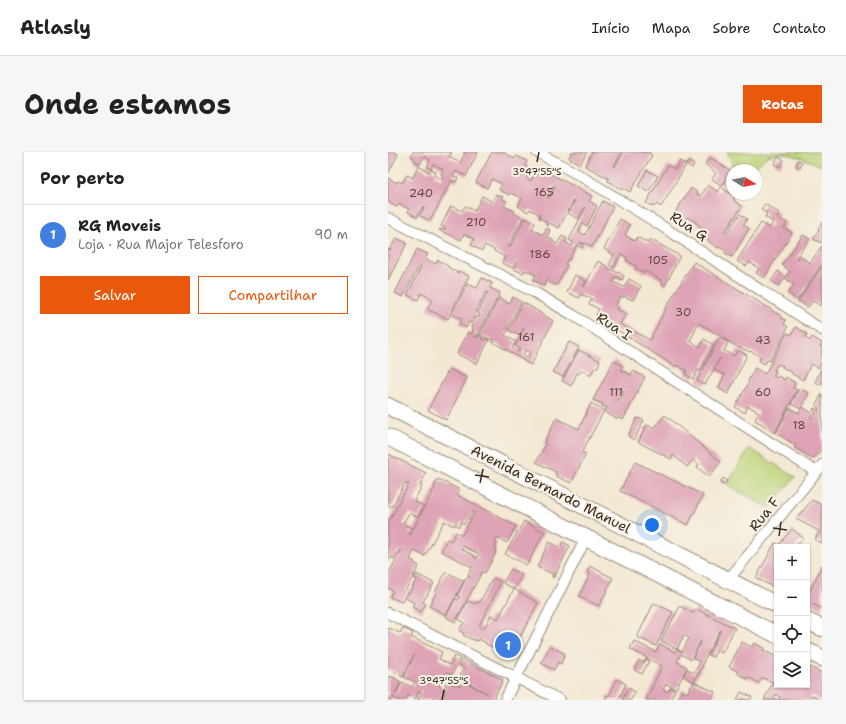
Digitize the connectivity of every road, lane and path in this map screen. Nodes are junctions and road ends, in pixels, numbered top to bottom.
1 (537, 152) edge
2 (388, 218) edge
3 (822, 330) edge
4 (388, 406) edge
5 (388, 437) edge
6 (819, 469) edge
7 (586, 538) junction
8 (728, 580) junction
9 (774, 603) edge
10 (388, 613) edge
11 (810, 622) edge
12 (822, 628) edge
13 (774, 633) edge
14 (809, 652) edge
15 (822, 658) edge
16 (516, 678) junction
17 (505, 700) edge
18 (560, 700) edge

1 - 3 street, Rua G
2 - 6 street, Rua I
4 - 8 main road, Avenida Bernardo Manuel
5 - 7 main road, Avenida Bernardo Manuel
6 - 8 street, Rua F
7 - 13 main road, Avenida Bernardo Manuel
7 - 16 street
8 - 9 main road, Avenida Bernardo Manuel
10 - 16 street
11 - 12 main road
14 - 15 main road
16 - 17 street
16 - 18 street

